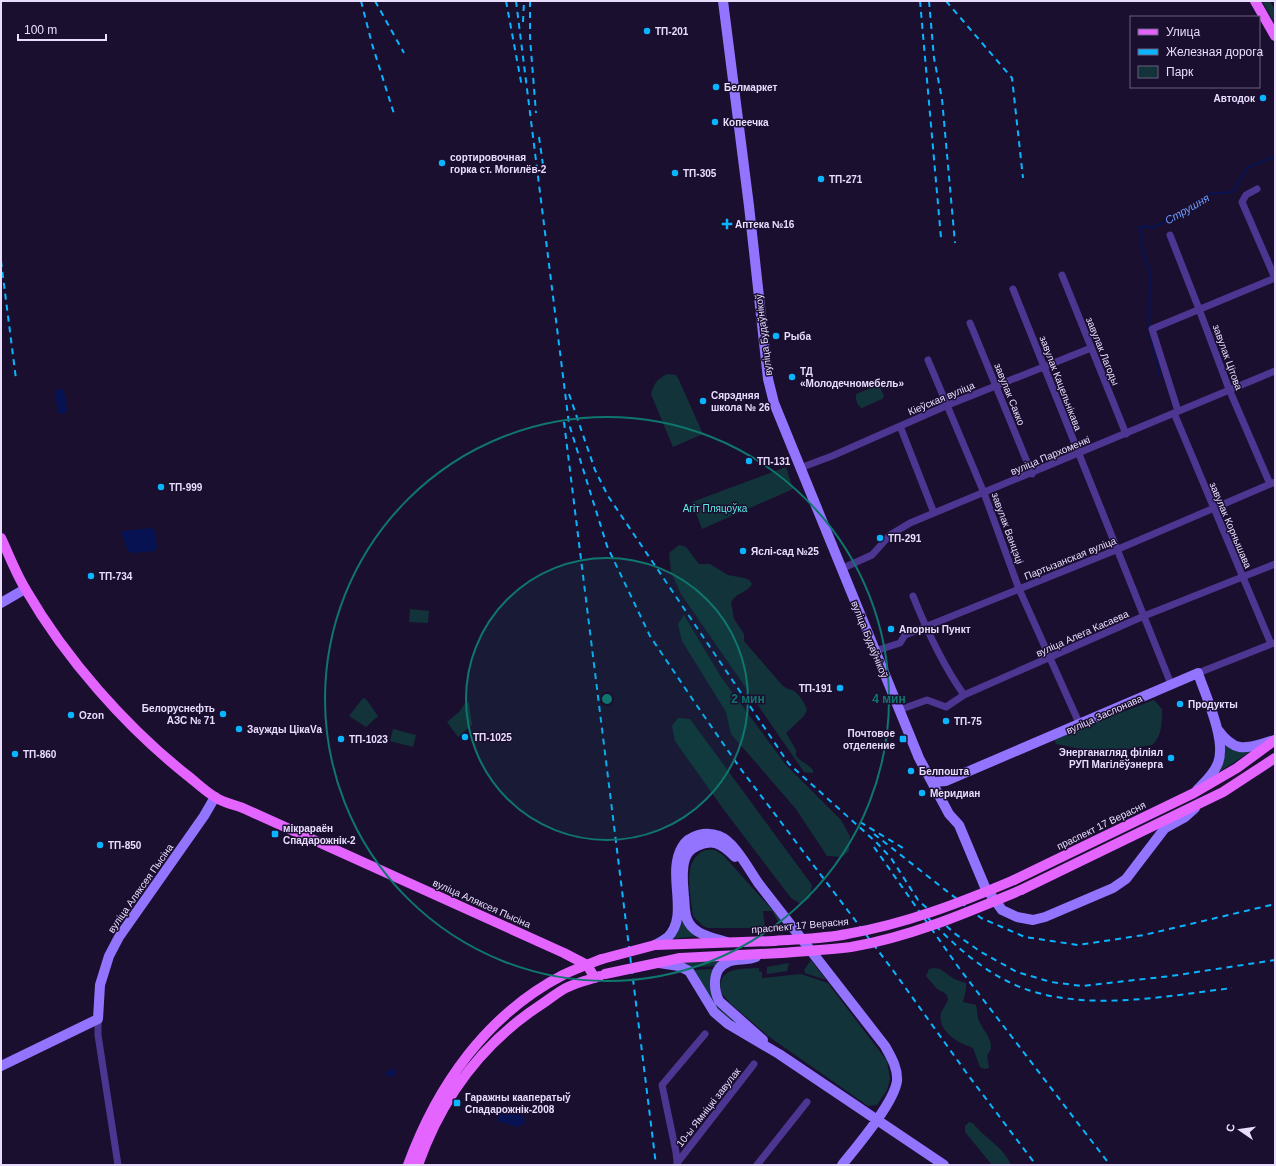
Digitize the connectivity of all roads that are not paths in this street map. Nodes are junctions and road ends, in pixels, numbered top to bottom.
1 (723, 1) edge
2 (1254, 1) edge
3 (1275, 36) edge
4 (1257, 189) dead end
5 (1170, 235) dead end
6 (1062, 275) dead end
7 (1275, 278) edge
8 (1014, 289) dead end
9 (1199, 309) junction
10 (970, 323) dead end
11 (1091, 348) junction
12 (928, 360) dead end
13 (1044, 367) junction
14 (1275, 371) edge
15 (997, 386) junction
16 (1229, 389) junction
17 (948, 405) junction
18 (1176, 412) junction
19 (900, 426) junction
20 (1126, 434) junction
21 (1078, 454) junction
22 (800, 468) junction
23 (1032, 474) junction
24 (1272, 483) edge
25 (984, 493) junction
26 (1213, 508) junction
27 (934, 514) junction
28 (1, 538) edge
29 (1116, 550) junction
30 (1275, 564) edge
31 (841, 569) junction
32 (1243, 578) junction
33 (25, 589) junction
34 (1019, 589) junction
35 (913, 596) dead end
36 (1, 603) edge
37 (1144, 616) junction
38 (926, 627) junction
39 (1273, 643) edge
40 (875, 651) junction
41 (1050, 658) junction
42 (1198, 673) junction
43 (1171, 684) junction
44 (964, 695) junction
45 (899, 710) junction
46 (1080, 725) junction
47 (1217, 729) junction
48 (1275, 740) edge
49 (1275, 758) edge
50 (932, 782) junction
51 (1194, 793) junction
52 (215, 798) junction
53 (1200, 803) junction
54 (754, 878) junction
55 (727, 942) junction
56 (655, 945) junction
57 (564, 953) junction
58 (764, 954) junction
59 (657, 963) junction
60 (587, 965) junction
61 (564, 975) junction
62 (600, 976) junction
63 (98, 1019) junction
64 (705, 1034) dead end
65 (779, 1054) junction
66 (754, 1064) dead end
67 (1, 1066) edge
68 (807, 1102) dead end
69 (876, 1120) junction
70 (678, 1164) edge
71 (118, 1165) edge
72 (408, 1165) edge
73 (418, 1165) edge
74 (757, 1165) edge
75 (842, 1165) edge
76 (944, 1165) edge

1 - 22 main road, вуліца Будаўнікоў
2 - 3 main road
4 - 7 street
5 - 9 street, завулак Цітова
6 - 11 street, завулак Лагоды
7 - 9 street
8 - 13 street, завулак Кацельнікава
9 - 16 street, завулак Цітова
9 - 18 street, завулак Корнышава
10 - 15 street, завулак Сакко
11 - 13 street, Кіеўская вуліца
11 - 20 street, завулак Лагоды
12 - 17 street, завулак Ванцэці
13 - 15 street, Кіеўская вуліца
13 - 21 street, завулак Кацельнікава
14 - 16 street, вуліца Пархоменкі
15 - 17 street, Кіеўская вуліца
15 - 23 street, завулак Сакко
16 - 18 street, вуліца Пархоменкі
16 - 24 street, завулак Цітова
17 - 19 street, Кіеўская вуліца
17 - 25 street, завулак Ванцэці
18 - 20 street, вуліца Пархоменкі
18 - 26 street, завулак Корнышава
19 - 22 street, Кіеўская вуліца
19 - 27 street
20 - 21 street, вуліца Пархоменкі
21 - 23 street, вуліца Пархоменкі
21 - 29 street, завулак Кацельнікава
22 - 31 main road, вуліца Будаўнікоў
23 - 25 street, вуліца Пархоменкі
24 - 26 street, Партызанская вуліца
25 - 27 street, вуліца Пархоменкі
25 - 34 street, завулак Ванцэці
26 - 29 street, Партызанская вуліца
26 - 32 street, завулак Корнышава
27 - 31 street, вуліца Пархоменкі
28 - 33 main road, вуліца Аляксея Пысіна
29 - 34 street, Партызанская вуліца
29 - 37 street, завулак Кацельнікава
30 - 32 street, вуліца Алега Касаева
31 - 40 main road, вуліца Будаўнікоў
32 - 37 street, вуліца Алега Касаева
32 - 39 street, завулак Корнышава
33 - 36 main road
33 - 52 main road, вуліца Аляксея Пысіна
34 - 38 street, Партызанская вуліца
34 - 41 street, завулак Ванцэці
35 - 38 street
37 - 41 street, вуліца Алега Касаева
37 - 43 street, завулак Кацельнікава
38 - 40 street, Партызанская вуліца
38 - 44 street
39 - 42 street, вуліца Заслонава
40 - 45 main road, вуліца Будаўнікоў
41 - 44 street, вуліца Алега Касаева
41 - 46 street, завулак Ванцэці
42 - 43 main road, вуліца Заслонава
42 - 47 main road
43 - 46 main road, вуліца Заслонава
44 - 45 street, вуліца Алега Касаева
45 - 50 main road, вуліца Будаўнікоў
46 - 50 main road, вуліца Заслонава
47 - 48 main road
47 - 51 main road
48 - 51 main road, праспект 17 Верасня
49 - 53 main road
50 - 53 main road, вуліца Будаўнікоў
51 - 55 main road, праспект 17 Верасня, bridge
52 - 57 main road, вуліца Аляксея Пысіна
52 - 63 main road, вуліца Аляксея Пысіна
53 - 58 main road, bridge
54 - 55 main road
54 - 56 main road
54 - 69 main road
55 - 56 main road, праспект 17 Верасня
56 - 60 main road, праспект 17 Верасня, bridge
57 - 60 main road, вуліца Аляксея Пысіна
57 - 61 main road
58 - 59 main road
58 - 65 main road
59 - 62 main road, bridge
59 - 65 main road
60 - 61 main road, праспект 17 Верасня
60 - 62 main road
61 - 72 main road, праспект 17 Верасня
62 - 73 main road
63 - 67 main road
63 - 71 street, вуліца Аляксея Пысіна
64 - 70 street
65 - 69 main road
66 - 70 street, 10-ы Ямніцкі завулак
68 - 74 street
69 - 75 main road
69 - 76 main road

